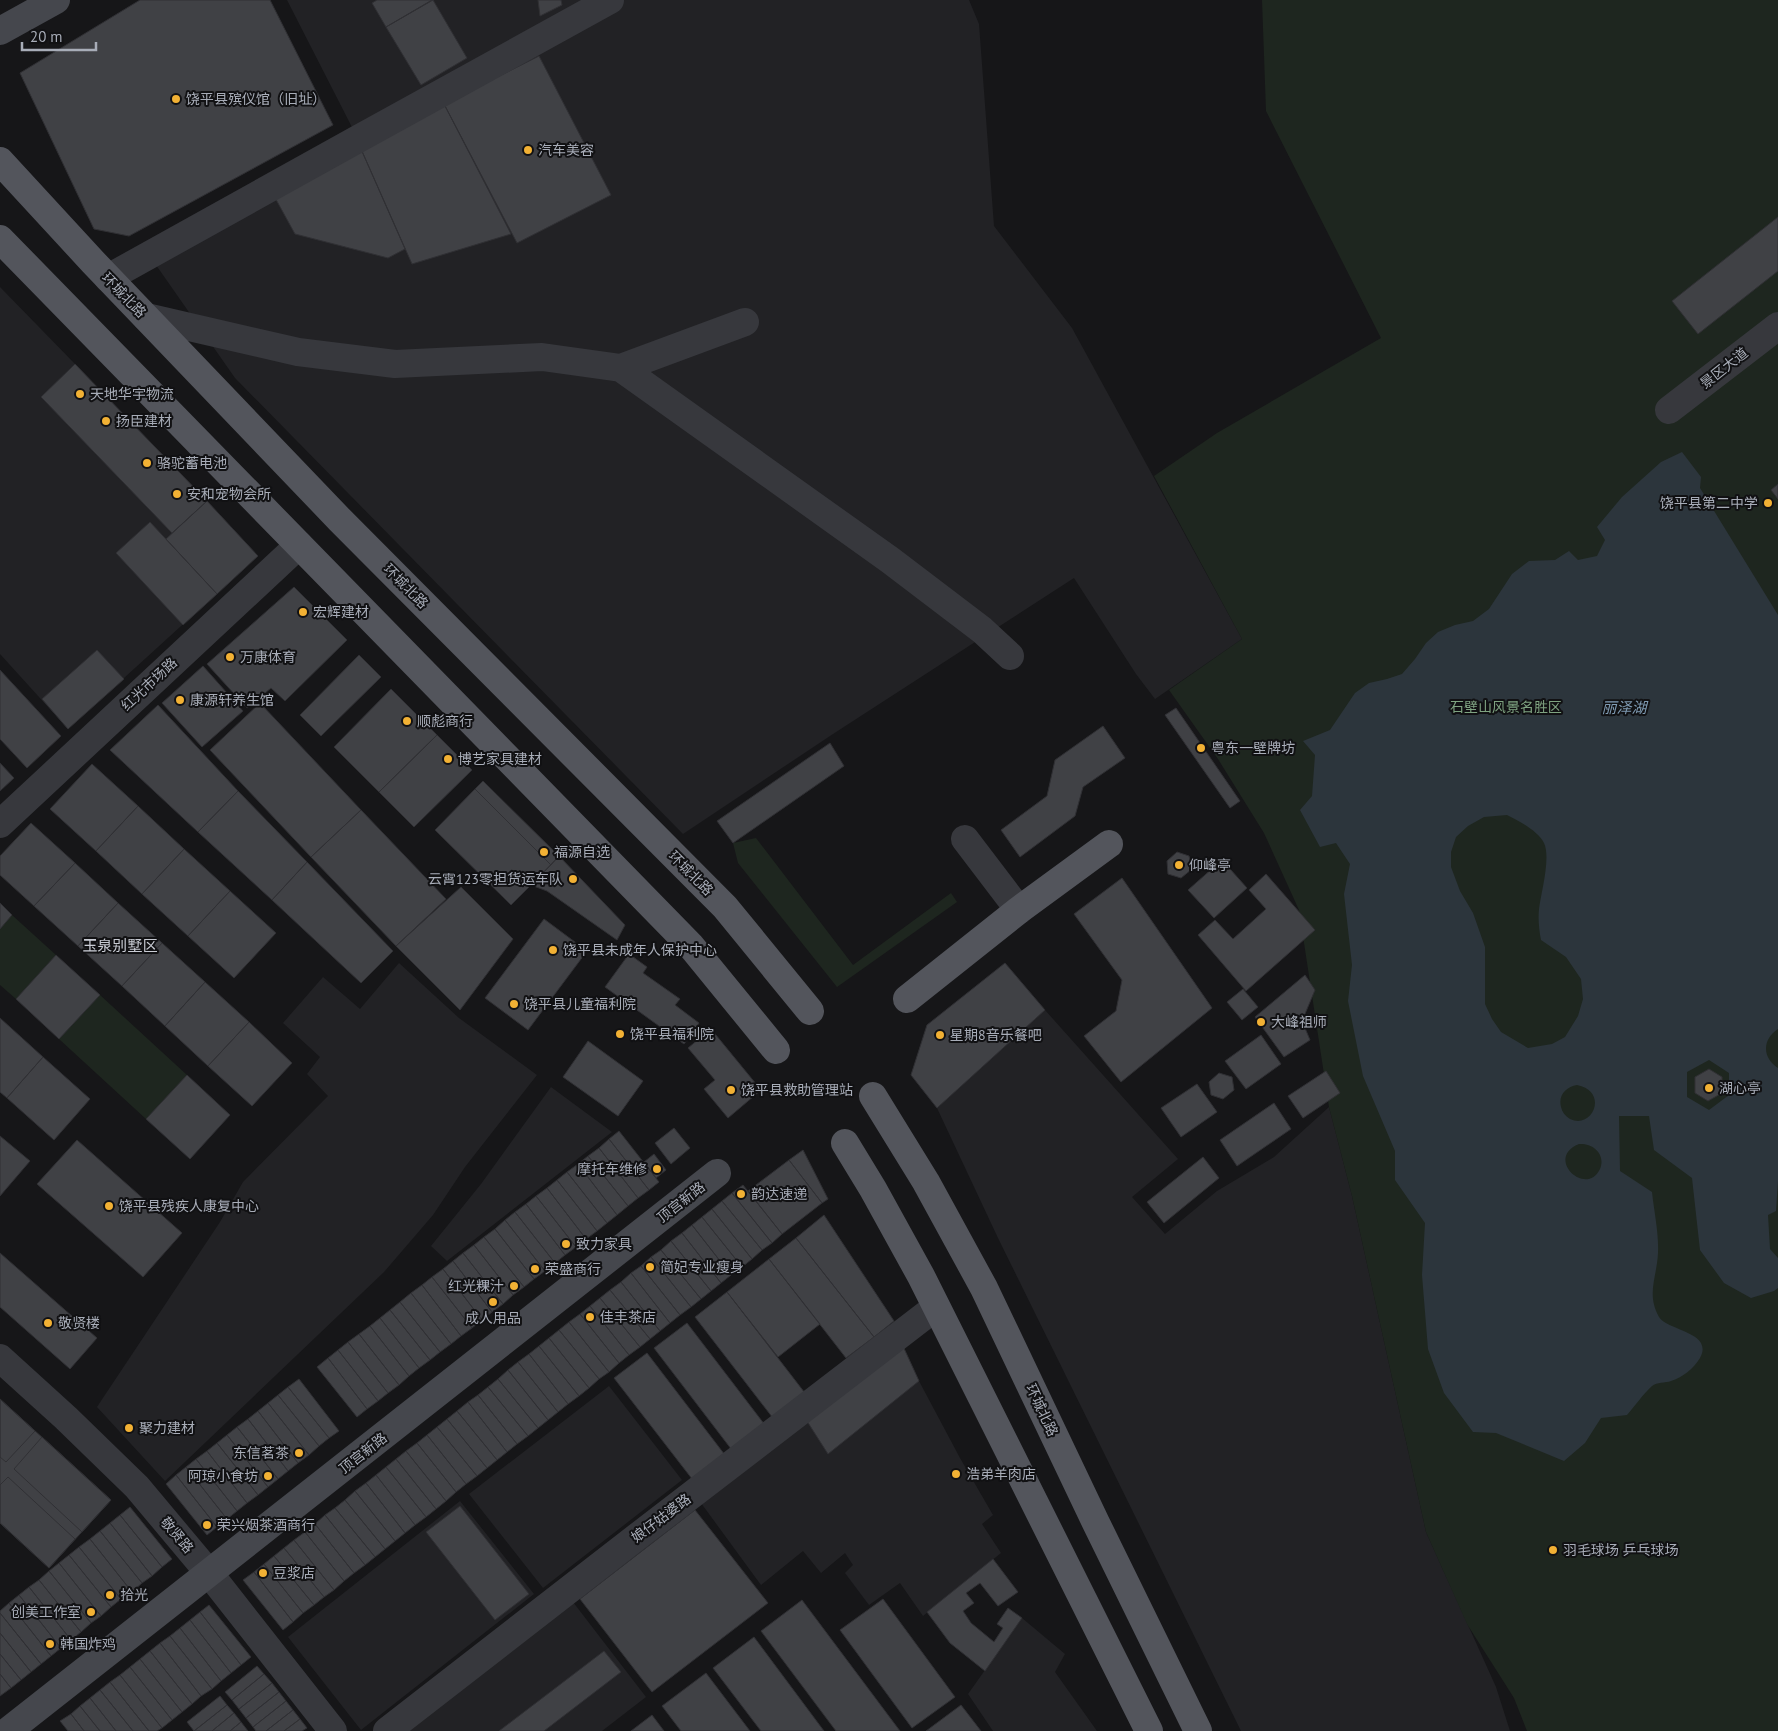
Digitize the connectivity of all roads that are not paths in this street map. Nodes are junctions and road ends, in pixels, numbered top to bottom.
1 (56, 0) edge
2 (610, 0) edge
3 (0, 31) edge
4 (0, 161) edge
5 (0, 239) edge
6 (108, 278) junction
7 (146, 317) junction
8 (745, 322) dead end
9 (1778, 326) edge
10 (621, 368) junction
11 (1669, 410) dead end
12 (299, 545) junction
13 (1010, 656) dead end
14 (0, 824) edge
15 (964, 839) dead end
16 (1109, 844) dead end
17 (1019, 910) junction
18 (907, 999) dead end
19 (810, 1011) dead end
20 (776, 1050) dead end
21 (873, 1096) dead end
22 (845, 1143) dead end
23 (717, 1173) dead end
24 (936, 1308) junction
25 (0, 1358) edge
26 (209, 1573) junction
27 (8, 1731) edge
28 (333, 1731) edge
29 (387, 1731) edge
30 (1149, 1731) edge
31 (1198, 1731) edge

1 - 3 main road
2 - 6 street
4 - 6 main road, 环城北路
5 - 12 main road
6 - 7 main road, 环城北路
7 - 10 street
7 - 19 main road, 环城北路
8 - 10 street
9 - 11 street, 景区大道
10 - 13 street
12 - 14 street, 红光市场路
12 - 20 main road
15 - 17 street
16 - 17 main road
17 - 18 main road
21 - 31 main road, 环城北路
22 - 24 main road
23 - 26 main road, 顶宫新路
24 - 29 street, 娘仔姑婆路
24 - 30 main road
25 - 26 street, 敬贤路
26 - 27 main road, 顶宫新路
26 - 28 street, 敬贤路

